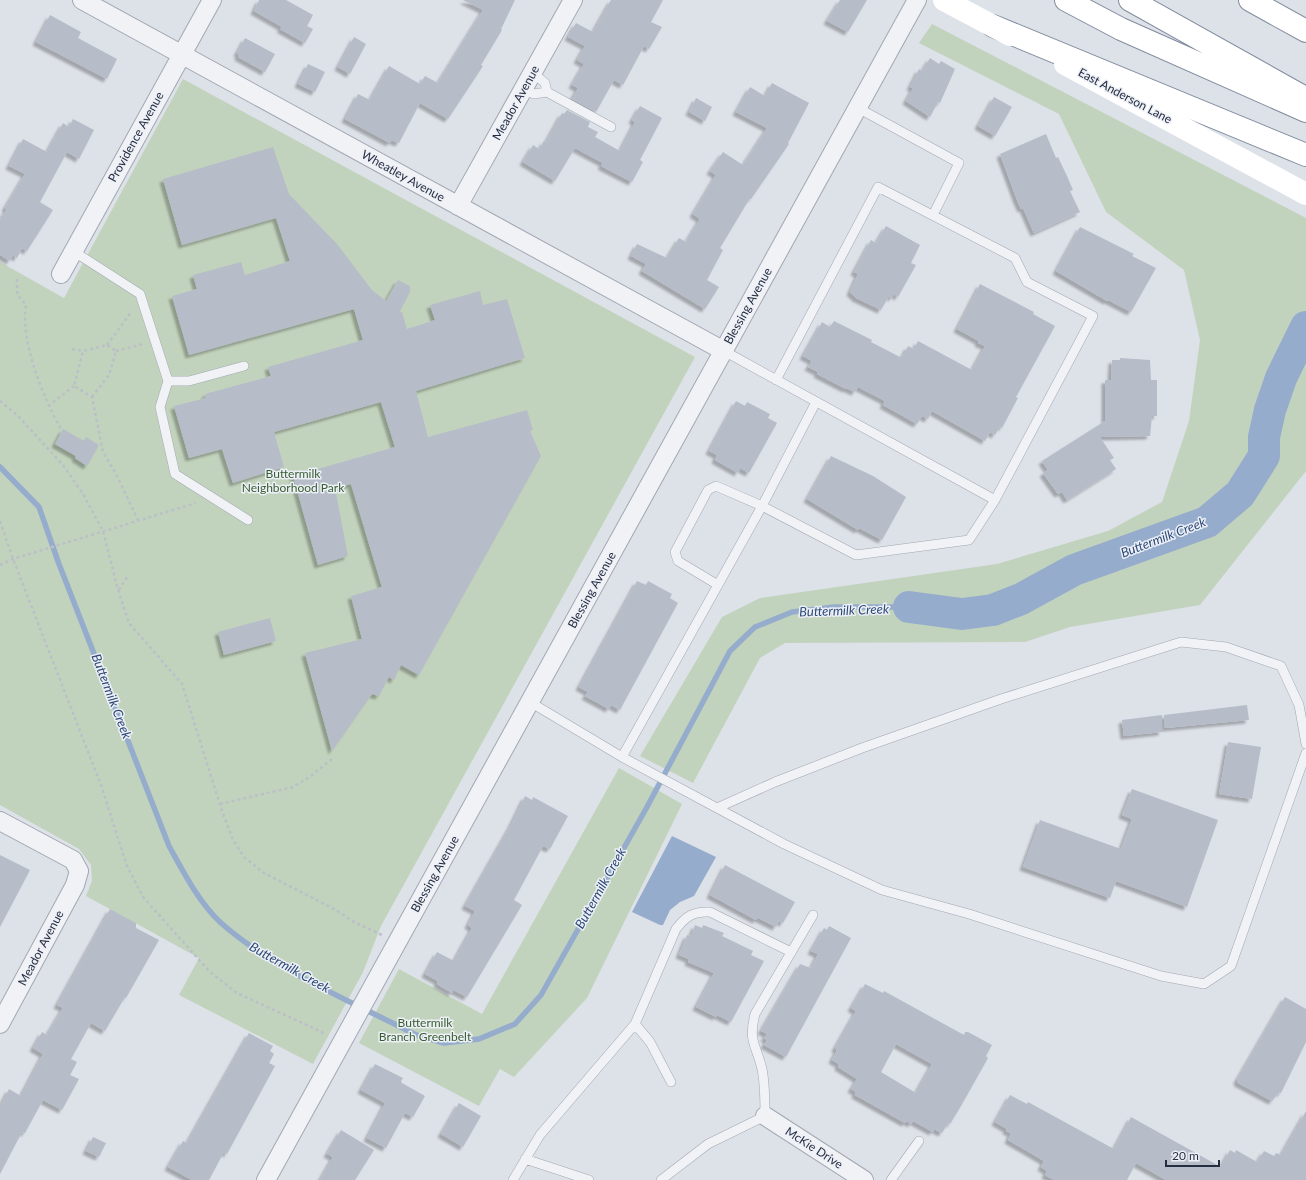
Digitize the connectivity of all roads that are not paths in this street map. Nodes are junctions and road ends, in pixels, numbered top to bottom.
1 (82, 0) edge
2 (212, 0) edge
3 (573, 0) edge
4 (917, 0) edge
5 (944, 0) edge
6 (1066, 0) edge
7 (1130, 0) edge
8 (1250, 0) edge
9 (993, 26) junction
10 (1306, 31) edge
11 (182, 55) junction
12 (533, 73) junction
13 (523, 90) junction
14 (547, 92) junction
15 (1306, 98) edge
16 (858, 108) junction
17 (1306, 111) edge
18 (611, 127) dead end
19 (1306, 155) edge
20 (1306, 194) edge
21 (458, 206) junction
22 (933, 215) junction
23 (73, 251) junction
24 (61, 274) dead end
25 (724, 351) junction
26 (244, 366) dead end
27 (776, 380) junction
28 (168, 381) junction
29 (816, 402) junction
30 (995, 500) junction
31 (762, 506) junction
32 (248, 520) dead end
33 (718, 585) junction
34 (530, 702) junction
35 (1306, 744) edge
36 (1306, 753) edge
37 (622, 757) junction
38 (717, 808) junction
39 (0, 821) edge
40 (812, 914) dead end
41 (791, 952) junction
42 (0, 1024) edge
43 (636, 1024) junction
44 (671, 1082) dead end
45 (765, 1116) junction
46 (919, 1141) dead end
47 (525, 1159) junction
48 (266, 1180) edge
49 (513, 1180) edge
50 (589, 1180) edge
51 (661, 1180) edge
52 (864, 1180) edge
53 (891, 1180) edge

1 - 11 street, Wheatley Avenue
2 - 11 street, Providence Avenue
3 - 12 street, Meador Avenue
4 - 16 street, Blessing Avenue
5 - 9 main road, East Anderson Lane
6 - 17 main road
7 - 15 main road
8 - 10 main road
9 - 19 main road
9 - 20 main road, East Anderson Lane
11 - 21 street, Wheatley Avenue
11 - 23 street, Providence Avenue
12 - 13 street, Meador Avenue
12 - 14 lane
13 - 14 lane
13 - 21 street, Meador Avenue
14 - 18 lane
16 - 22 lane
16 - 25 street, Blessing Avenue
21 - 25 street, Wheatley Avenue
22 - 27 lane
22 - 30 lane
23 - 24 street, Providence Avenue
23 - 28 lane
25 - 27 lane
25 - 34 street, Blessing Avenue
26 - 28 lane
27 - 29 lane
28 - 32 lane
29 - 30 lane
29 - 31 lane
30 - 31 lane
31 - 33 lane
31 - 33 lane
33 - 37 lane
34 - 37 lane
34 - 48 street, Blessing Avenue
35 - 38 lane
36 - 38 lane
37 - 38 lane
39 - 42 street, Meador Avenue
40 - 41 lane
41 - 43 lane
41 - 45 lane
43 - 44 lane
43 - 47 lane
45 - 51 lane
45 - 52 street, McKie Drive
46 - 53 lane
47 - 49 lane
47 - 50 lane

